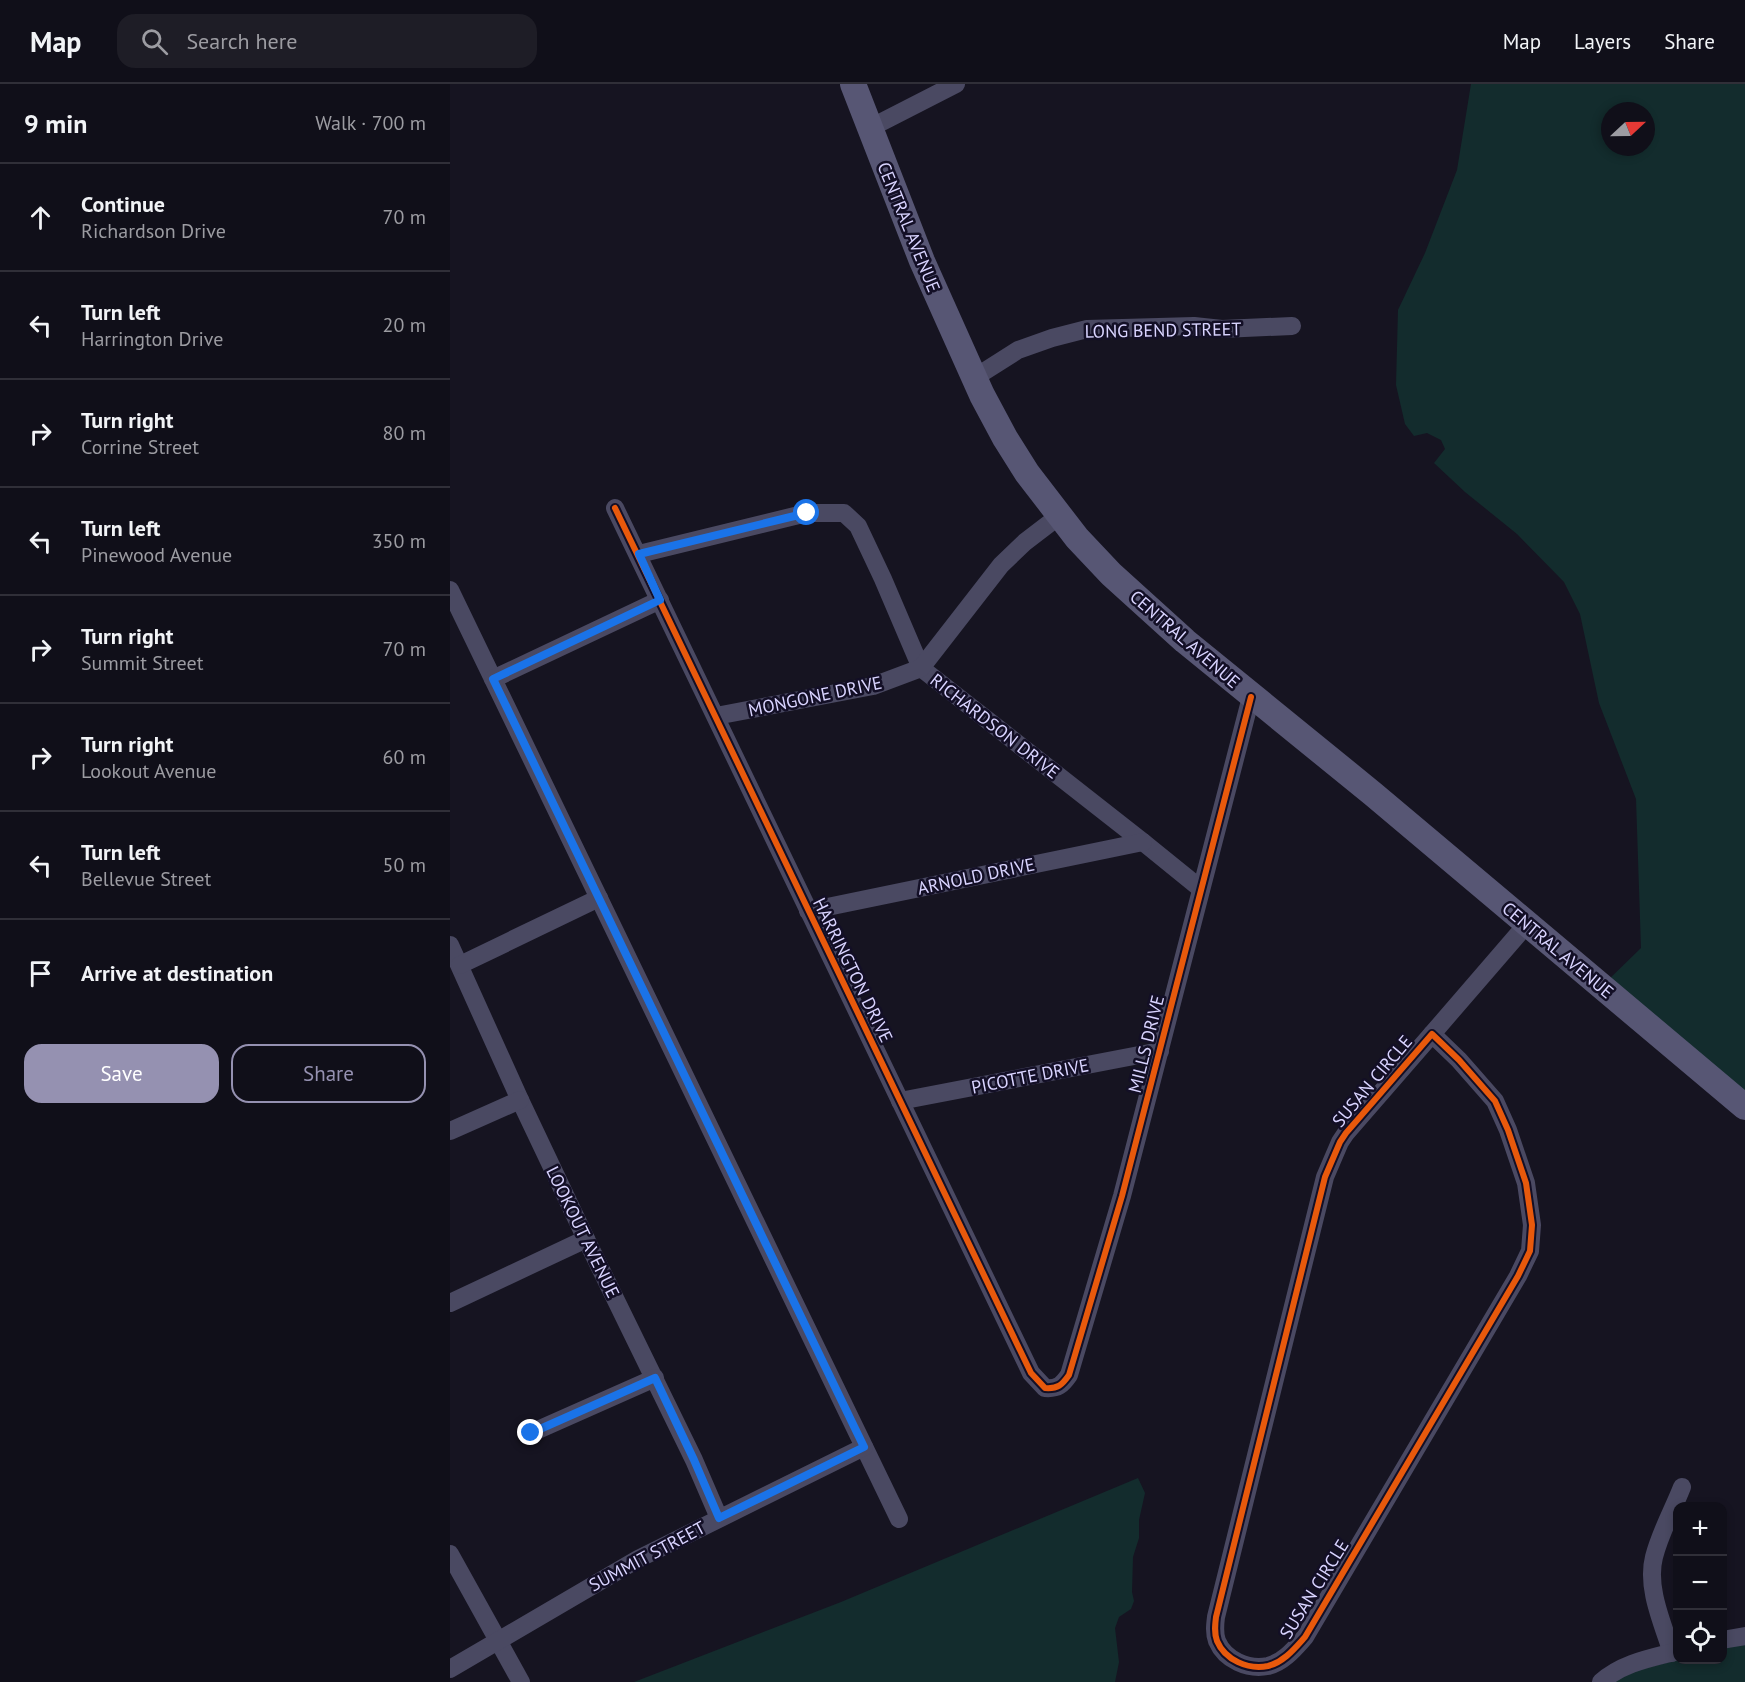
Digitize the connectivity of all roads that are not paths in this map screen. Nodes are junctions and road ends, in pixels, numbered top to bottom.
1 (853, 84) edge
2 (956, 84) edge
3 (870, 128) junction
4 (1292, 326) dead end
5 (974, 378) junction
6 (615, 508) dead end
7 (1059, 516) junction
8 (639, 554) junction
9 (450, 590) edge
10 (660, 600) junction
11 (921, 668) junction
12 (493, 679) junction
13 (1251, 697) junction
14 (716, 716) junction
15 (1143, 842) junction
16 (1201, 889) junction
17 (599, 898) junction
18 (808, 911) junction
19 (1527, 924) junction
20 (450, 945) edge
21 (460, 965) junction
22 (1432, 1034) junction
23 (1160, 1051) junction
24 (520, 1100) junction
25 (900, 1101) junction
26 (1745, 1107) edge
27 (450, 1131) edge
28 (586, 1239) junction
29 (450, 1303) edge
30 (655, 1378) junction
31 (1051, 1389) joint
32 (531, 1433) dead end
33 (864, 1447) junction
34 (1682, 1487) dead end
35 (719, 1518) junction
36 (899, 1519) dead end
37 (450, 1554) edge
38 (1745, 1636) edge
39 (497, 1639) junction
40 (1727, 1640) edge
41 (1673, 1647) edge
42 (1673, 1652) edge
43 (450, 1669) edge
44 (521, 1682) edge
45 (1601, 1682) edge

1 - 3 main road, CENTRAL AVENUE
2 - 3 street
3 - 5 main road, CENTRAL AVENUE
4 - 5 street, LONG BEND STREET
5 - 7 main road, CENTRAL AVENUE
6 - 8 street, HARRINGTON DRIVE
7 - 11 street
7 - 13 main road, CENTRAL AVENUE
8 - 10 street, HARRINGTON DRIVE
8 - 11 street, RICHARDSON DRIVE
9 - 12 street
10 - 12 street
10 - 14 street, HARRINGTON DRIVE
11 - 14 street, MONGONE DRIVE
11 - 15 street, RICHARDSON DRIVE
12 - 17 street
13 - 16 street, MILLS DRIVE
13 - 19 main road, CENTRAL AVENUE
14 - 18 street, HARRINGTON DRIVE
15 - 16 street, RICHARDSON DRIVE
15 - 18 street, ARNOLD DRIVE
16 - 23 street, MILLS DRIVE
17 - 21 street
17 - 33 street
18 - 25 street, HARRINGTON DRIVE
19 - 22 street, SUSAN CIRCLE
19 - 26 main road, CENTRAL AVENUE
20 - 21 street, LOOKOUT AVENUE
21 - 24 street, LOOKOUT AVENUE
22 - 22 street, SUSAN CIRCLE
23 - 25 street, PICOTTE DRIVE
23 - 31 street, MILLS DRIVE
24 - 27 street
24 - 28 street, LOOKOUT AVENUE
25 - 31 street, HARRINGTON DRIVE
28 - 29 street
28 - 30 street, LOOKOUT AVENUE
30 - 32 street
30 - 35 street, LOOKOUT AVENUE
33 - 35 street, SUMMIT STREET
33 - 36 street
34 - 41 street
35 - 39 street, SUMMIT STREET
37 - 39 street
38 - 40 street
39 - 43 street, SUMMIT STREET
39 - 44 street
42 - 45 street

